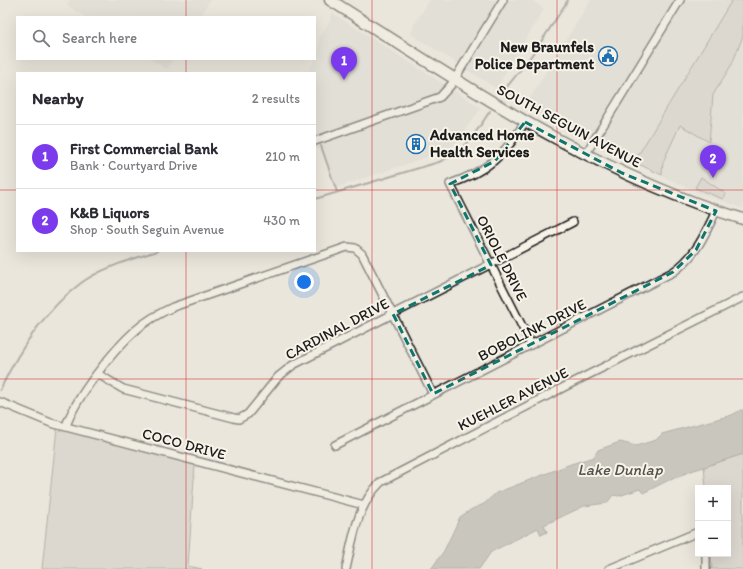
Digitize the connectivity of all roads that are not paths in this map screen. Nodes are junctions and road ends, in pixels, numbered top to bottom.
1 (330, 0) edge
2 (503, 0) edge
3 (680, 0) edge
4 (455, 79) junction
5 (524, 122) junction
6 (316, 142) edge
7 (585, 155) junction
8 (716, 211) junction
9 (743, 219) edge
10 (573, 222) dead end
11 (491, 264) junction
12 (743, 297) edge
13 (393, 314) junction
14 (531, 344) junction
15 (98, 374) junction
16 (433, 394) junction
17 (0, 402) edge
18 (66, 426) junction
19 (335, 444) dead end
20 (364, 505) junction
21 (695, 533) edge
22 (706, 557) edge
23 (346, 569) edge
24 (609, 569) edge
25 (706, 569) edge

1 - 4 main road, SOUTH SEGUIN AVENUE
2 - 4 street
3 - 7 street
4 - 5 main road, SOUTH SEGUIN AVENUE
4 - 6 street
5 - 7 main road, SOUTH SEGUIN AVENUE
5 - 11 street, ORIOLE DRIVE
7 - 8 main road, SOUTH SEGUIN AVENUE
8 - 9 main road, SOUTH SEGUIN AVENUE
8 - 14 street, BOBOLINK DRIVE
10 - 11 street, CARDINAL DRIVE
11 - 13 street, CARDINAL DRIVE
11 - 14 street, ORIOLE DRIVE
12 - 20 street, KUEHLER AVENUE
13 - 15 street, CARDINAL DRIVE
13 - 15 street
13 - 16 street
14 - 16 street, BOBOLINK DRIVE
15 - 18 street
16 - 19 street, BOBOLINK DRIVE
17 - 18 street, COCO DRIVE
18 - 20 street, COCO DRIVE
20 - 23 street, KUEHLER AVENUE
21 - 24 street
22 - 25 street

